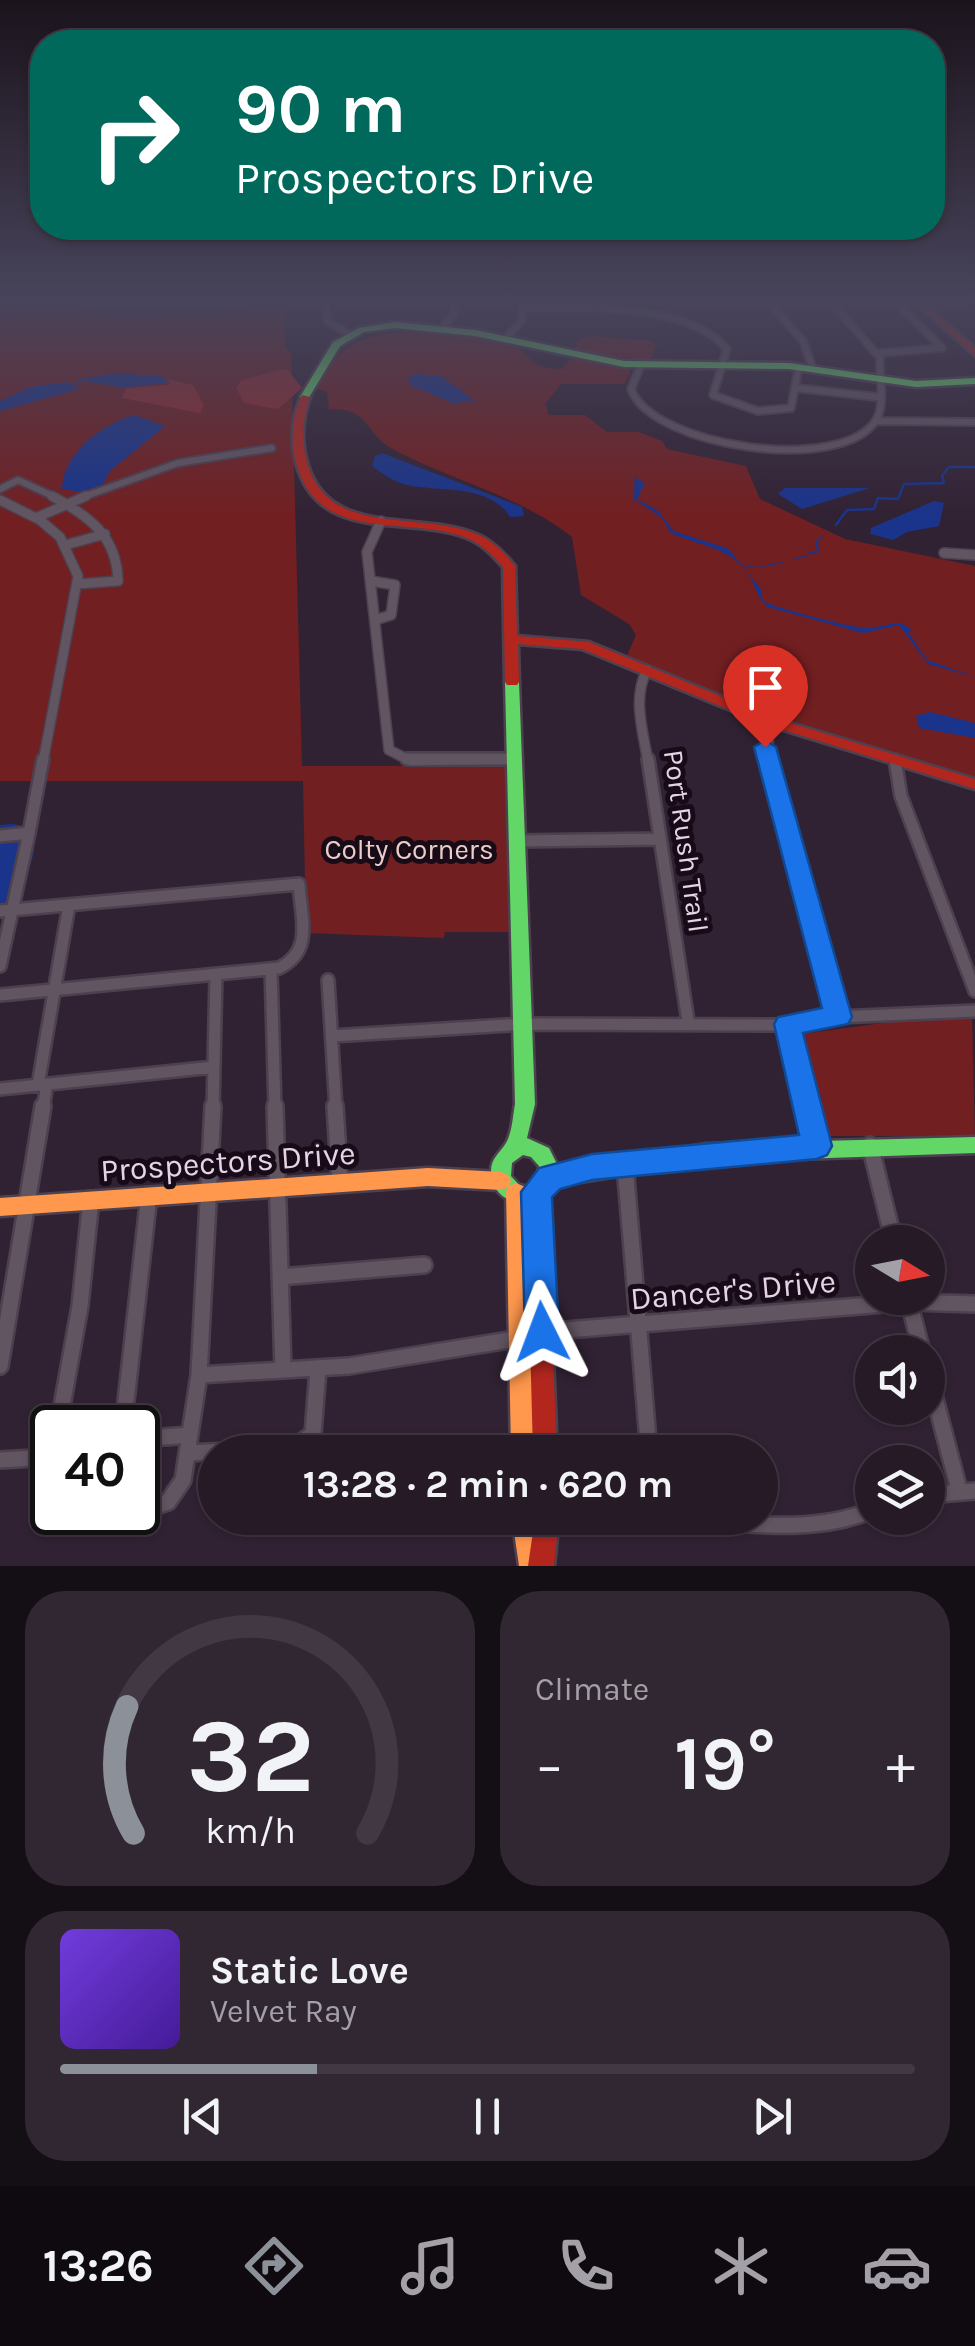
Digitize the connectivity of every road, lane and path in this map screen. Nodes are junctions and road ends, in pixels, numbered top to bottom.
1 (319, 371) edge
2 (638, 371) edge
3 (720, 371) edge
4 (804, 371) joint
5 (805, 371) edge
6 (877, 371) edge
7 (877, 380) junction
8 (971, 383) edge
9 (877, 397) junction
10 (875, 421) junction
11 (975, 422) edge
12 (272, 448) dead end
13 (0, 489) edge
14 (0, 500) edge
15 (68, 504) junction
16 (38, 517) junction
17 (381, 521) junction
18 (104, 534) junction
19 (69, 544) junction
20 (944, 553) dead end
21 (975, 555) edge
22 (371, 580) junction
23 (78, 584) junction
24 (375, 620) junction
25 (512, 640) junction
26 (647, 670) junction
27 (769, 721) junction
28 (516, 759) junction
29 (894, 760) junction
30 (975, 784) edge
31 (28, 833) junction
32 (0, 836) edge
33 (660, 839) junction
34 (519, 841) junction
35 (70, 905) junction
36 (6, 911) edge
37 (0, 966) edge
38 (270, 969) junction
39 (216, 975) junction
40 (328, 980) dead end
41 (56, 990) junction
42 (975, 991) edge
43 (0, 994) edge
44 (975, 1011) edge
45 (838, 1017) junction
46 (688, 1021) junction
47 (524, 1024) junction
48 (788, 1024) junction
49 (332, 1036) junction
50 (214, 1067) junction
51 (43, 1085) junction
52 (0, 1089) edge
53 (525, 1104) junction
54 (975, 1144) edge
55 (817, 1146) junction
56 (870, 1146) junction
57 (514, 1150) junction
58 (500, 1163) junction
59 (546, 1164) junction
60 (625, 1165) junction
61 (460, 1177) junction
62 (501, 1180) junction
63 (340, 1182) junction
64 (276, 1188) junction
65 (211, 1190) junction
66 (516, 1192) junction
67 (536, 1192) junction
68 (149, 1194) junction
69 (91, 1198) junction
70 (27, 1204) junction
71 (0, 1207) edge
72 (890, 1225) edge
73 (424, 1265) dead end
74 (280, 1277) junction
75 (945, 1302) edge
76 (975, 1304) edge
77 (855, 1305) edge
78 (638, 1326) junction
79 (542, 1332) junction
80 (520, 1338) junction
81 (0, 1366) edge
82 (318, 1369) junction
83 (283, 1370) junction
84 (199, 1375) junction
85 (62, 1405) edge
86 (126, 1405) edge
87 (945, 1423) edge
88 (523, 1435) edge
89 (545, 1435) edge
90 (648, 1435) edge
91 (160, 1441) edge
92 (189, 1444) junction
93 (30, 1457) edge
94 (0, 1460) edge
95 (967, 1490) edge
96 (160, 1506) edge
97 (855, 1517) edge
98 (778, 1524) edge
99 (527, 1535) edge
100 (545, 1535) edge
101 (532, 1566) edge
102 (541, 1566) edge

1 - 17 street
2 - 10 street
3 - 4 street
4 - 9 street
5 - 7 street
6 - 7 street
7 - 8 street
7 - 9 street
9 - 10 street
10 - 11 street
12 - 15 street
13 - 15 street
14 - 16 street
15 - 16 street
15 - 18 street
16 - 19 street
17 - 22 street
17 - 25 street
18 - 19 street
18 - 23 street
19 - 23 street
20 - 21 street
22 - 24 street
22 - 24 street
23 - 31 street
24 - 28 street
25 - 26 street
25 - 28 street
26 - 27 street
26 - 33 street, Port Rush Trail
27 - 29 street
27 - 45 street
28 - 34 street
29 - 30 street
29 - 42 street
31 - 32 street
31 - 36 street
33 - 34 street
33 - 46 street, Port Rush Trail
34 - 47 street
35 - 36 street
35 - 38 street
35 - 41 street
36 - 37 street
38 - 39 street
38 - 64 street
39 - 41 street
39 - 50 street
40 - 49 street
41 - 43 street
41 - 51 street
44 - 45 street
45 - 48 street
46 - 47 street
46 - 48 street
47 - 49 street
47 - 53 street
48 - 55 street
49 - 63 street
50 - 51 street
50 - 65 street
51 - 52 street
51 - 70 street
53 - 57 street
53 - 59 street
54 - 56 street
55 - 56 street
55 - 60 street
56 - 72 street
57 - 58 street
57 - 59 street
58 - 61 street, Prospectors Drive
58 - 62 street
59 - 60 street
59 - 67 street
60 - 78 street
61 - 62 street, Prospectors Drive
61 - 63 street, Prospectors Drive
62 - 66 street
63 - 64 street, Prospectors Drive
64 - 65 street, Prospectors Drive
64 - 74 street
65 - 68 street, Prospectors Drive
65 - 84 street
66 - 67 street
66 - 80 street
67 - 79 street
68 - 69 street, Prospectors Drive
68 - 86 street
69 - 70 street, Prospectors Drive
69 - 85 street
70 - 71 street, Prospectors Drive
70 - 81 street
73 - 74 street
74 - 83 street
75 - 76 street, Dancer's Drive
77 - 78 street, Dancer's Drive
78 - 79 street, Dancer's Drive
78 - 90 street
79 - 80 street, Dancer's Drive
79 - 89 street
80 - 82 street, Dancer's Drive
80 - 88 street
82 - 83 street, Dancer's Drive
82 - 92 street
83 - 84 street, Dancer's Drive
84 - 92 street
87 - 95 street
91 - 92 street
92 - 96 street
93 - 94 street
97 - 98 street
99 - 101 street
100 - 102 street

